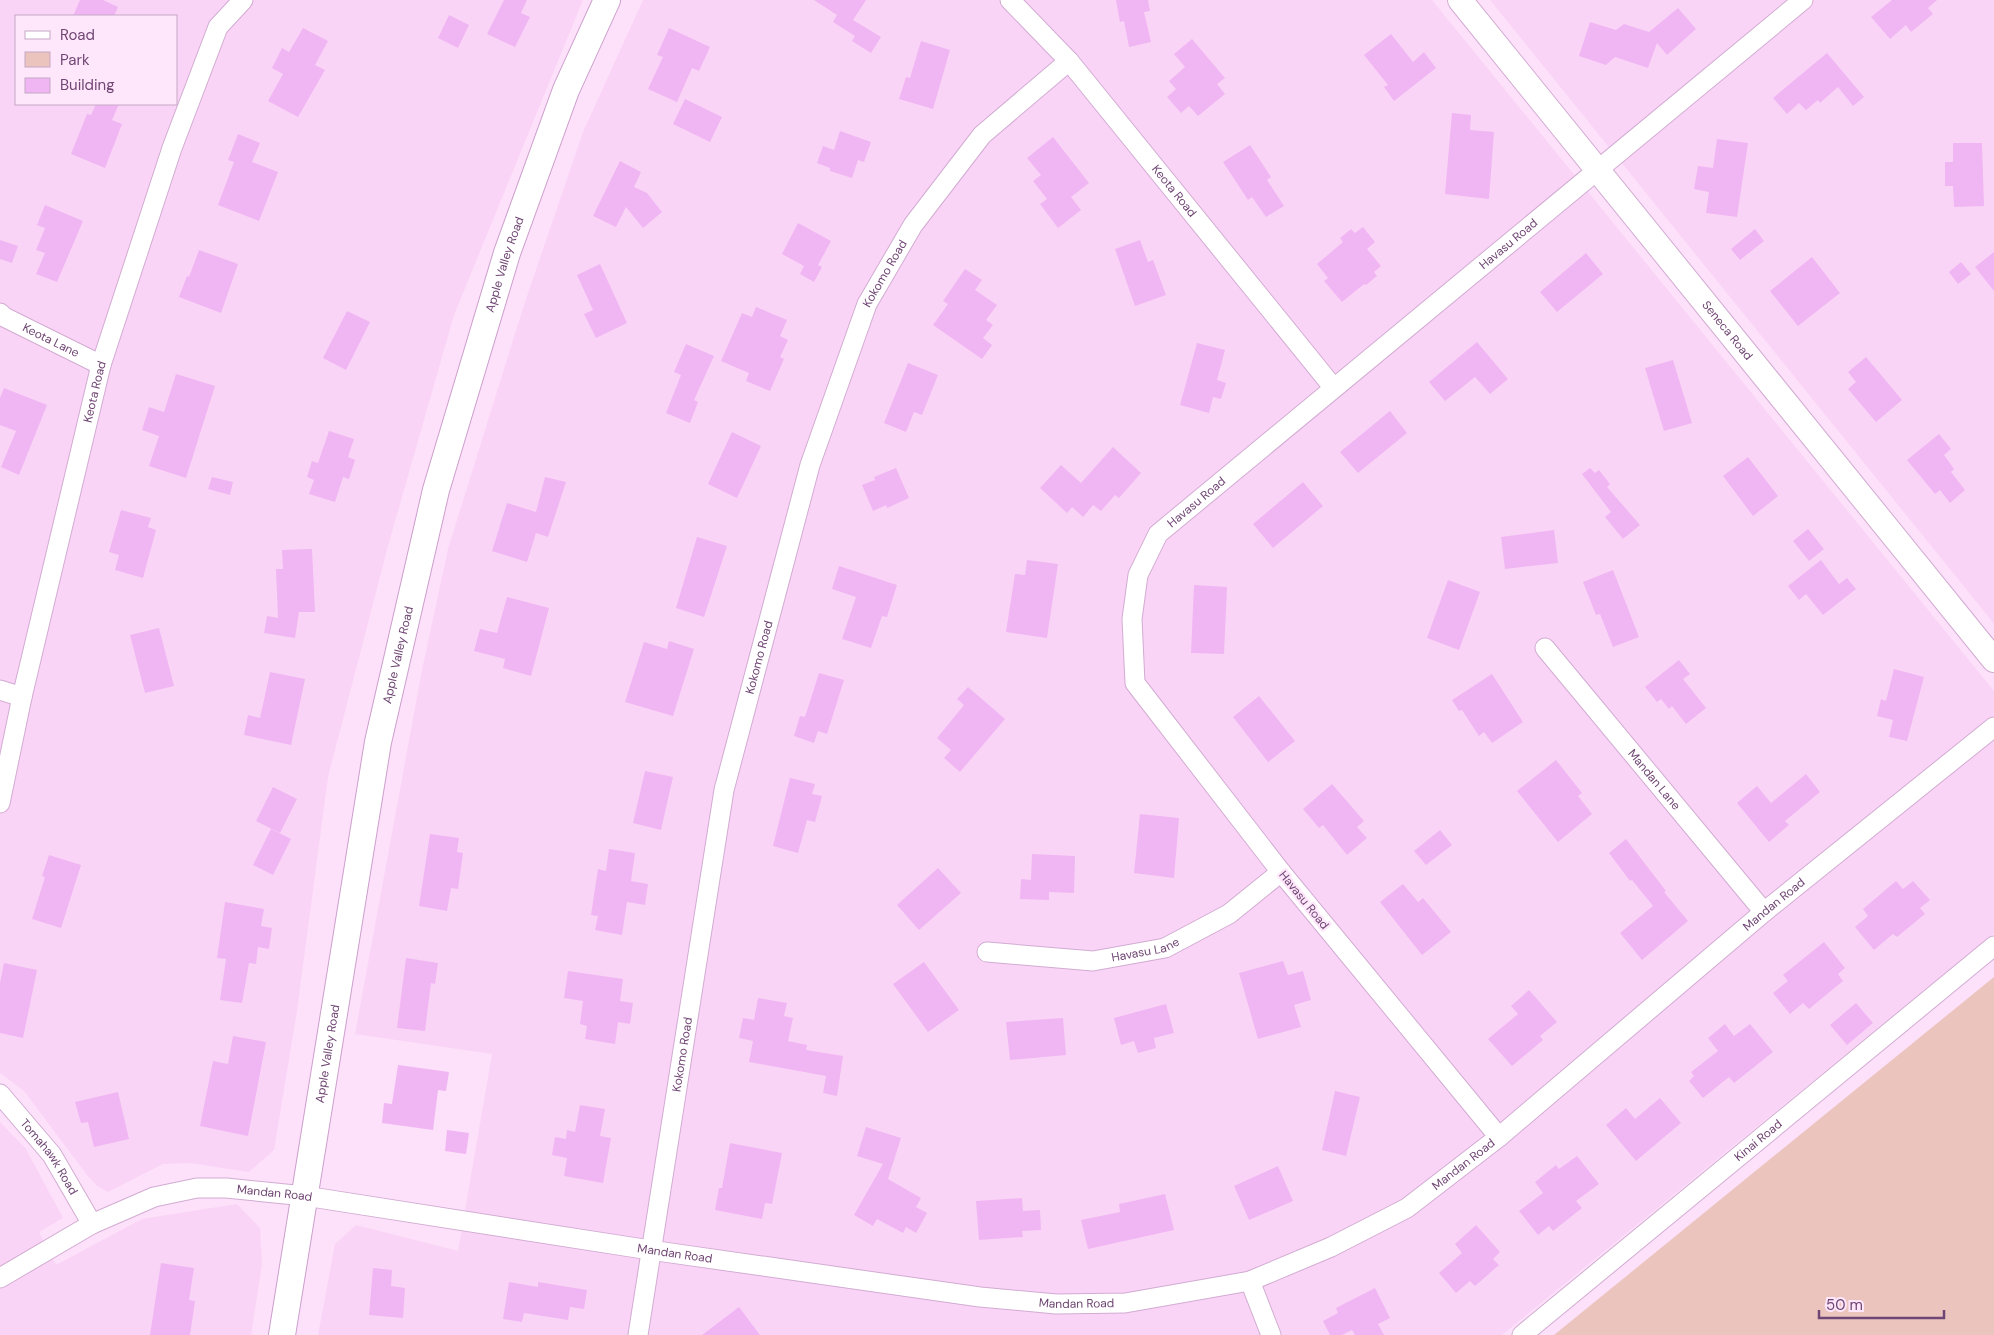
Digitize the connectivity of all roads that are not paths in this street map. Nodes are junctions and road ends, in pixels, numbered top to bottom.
1 (243, 0) edge
2 (607, 0) edge
3 (1010, 0) edge
4 (1460, 0) edge
5 (1803, 0) edge
6 (1069, 61) junction
7 (1597, 169) junction
8 (0, 313) edge
9 (101, 365) junction
10 (1334, 387) junction
11 (1545, 648) dead end
12 (1994, 660) edge
13 (0, 690) edge
14 (22, 697) junction
15 (1994, 727) edge
16 (0, 803) edge
17 (1281, 872) junction
18 (1764, 912) junction
19 (1994, 946) edge
20 (987, 952) dead end
21 (0, 1094) edge
22 (1499, 1137) junction
23 (306, 1196) junction
24 (92, 1224) junction
25 (650, 1250) junction
26 (0, 1278) edge
27 (1250, 1281) junction
28 (282, 1335) edge
29 (638, 1335) edge
30 (1271, 1335) edge
31 (1522, 1335) edge

1 - 9 street, Keota Road
2 - 23 main road, Apple Valley Road
3 - 6 street, Keota Road
4 - 7 street, Seneca Road
5 - 7 street, Havasu Road
6 - 10 street, Keota Road
6 - 25 street, Kokomo Road
7 - 10 street, Havasu Road
7 - 12 street, Seneca Road
8 - 9 street, Keota Lane
9 - 14 street, Keota Road
10 - 17 street, Havasu Road
11 - 18 street, Mandan Lane
13 - 14 street
14 - 16 street, Keota Road
15 - 18 street, Mandan Road
17 - 20 street, Havasu Lane
17 - 22 street, Havasu Road
18 - 22 street, Mandan Road
19 - 31 street, Kinai Road
21 - 24 street, Tomahawk Road
22 - 27 street, Mandan Road
23 - 24 street, Mandan Road
23 - 25 street, Mandan Road
23 - 28 main road, Apple Valley Road
24 - 26 street, Mandan Road
25 - 27 street, Mandan Road
25 - 29 street, Kokomo Road
27 - 30 street

